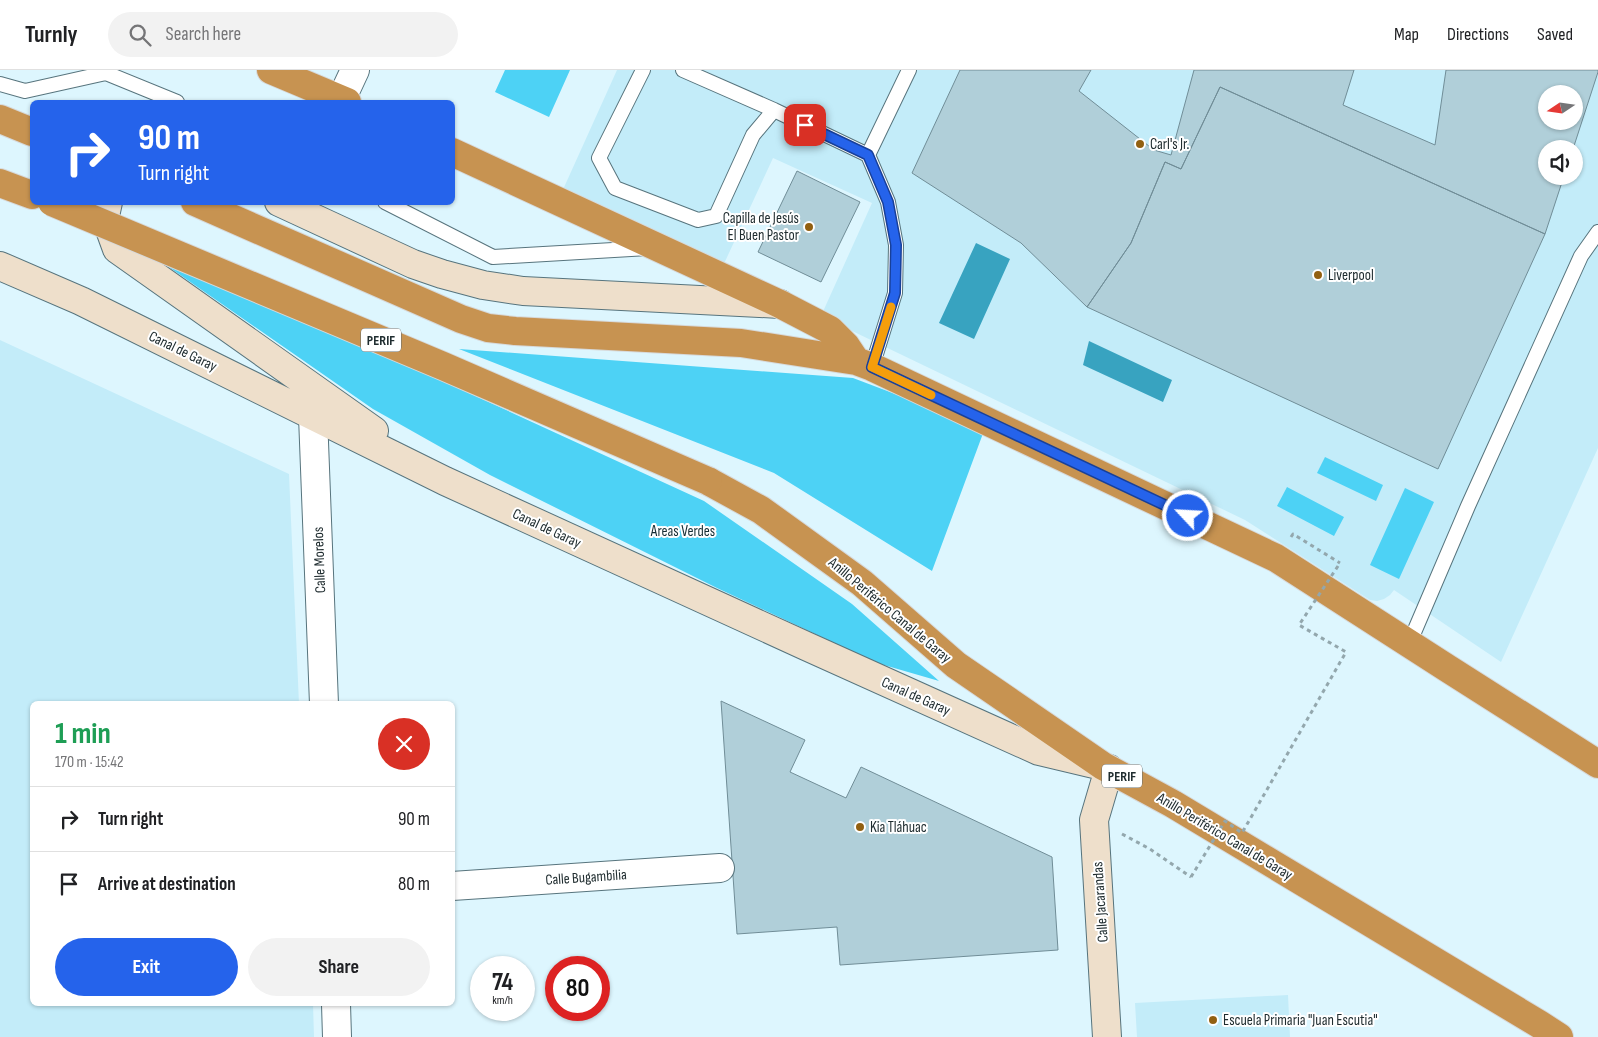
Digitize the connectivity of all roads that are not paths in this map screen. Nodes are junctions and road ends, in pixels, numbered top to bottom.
1 (271, 70) edge
2 (355, 70) edge
3 (643, 70) edge
4 (683, 70) edge
5 (909, 70) edge
6 (0, 84) edge
7 (172, 100) edge
8 (342, 100) edge
9 (344, 100) edge
10 (774, 110) junction
11 (0, 119) edge
12 (30, 131) edge
13 (455, 153) edge
14 (868, 155) junction
15 (0, 184) edge
16 (30, 194) edge
17 (59, 205) edge
18 (107, 205) edge
19 (202, 205) edge
20 (285, 205) edge
21 (391, 205) edge
22 (1598, 232) edge
23 (658, 248) junction
24 (0, 266) edge
25 (780, 304) junction
26 (864, 364) junction
27 (313, 416) junction
28 (445, 481) junction
29 (1409, 644) junction
30 (324, 701) edge
31 (1598, 764) edge
32 (1106, 768) junction
33 (720, 868) dead end
34 (455, 886) edge
35 (336, 1006) edge
36 (1548, 1033) edge
37 (337, 1037) edge
38 (1107, 1037) edge

1 - 8 highway
2 - 9 street
3 - 10 lane
4 - 10 lane
5 - 14 lane
6 - 7 lane
10 - 14 lane
11 - 12 highway
13 - 23 highway
14 - 26 lane
15 - 16 highway
17 - 32 highway, Anillo Periférico Canal de Garay / PERIF, bridge
18 - 28 main road
19 - 26 highway
20 - 25 main road
21 - 23 lane
22 - 29 lane
23 - 25 highway
24 - 27 main road, Canal de Garay
25 - 26 highway
26 - 29 highway
27 - 28 main road, Canal de Garay
27 - 30 street, Calle Morelos
28 - 32 main road, Canal de Garay
29 - 31 highway
32 - 36 highway, Anillo Periférico Canal de Garay / PERIF
32 - 38 main road, Calle Jacarandas
33 - 34 street, Calle Bugambilia
35 - 37 street

